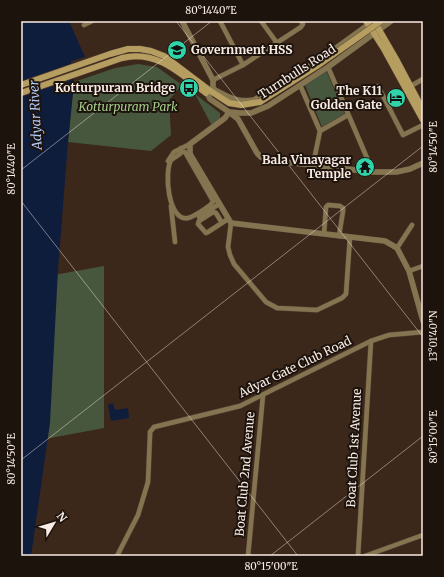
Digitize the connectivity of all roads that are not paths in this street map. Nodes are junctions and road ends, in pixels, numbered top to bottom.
1 (92, 21) edge
2 (182, 21) edge
3 (220, 21) edge
4 (261, 21) edge
5 (391, 21) edge
6 (371, 22) edge
7 (302, 23) edge
8 (84, 25) dead end
9 (378, 29) edge
10 (277, 43) junction
11 (243, 65) junction
12 (328, 66) junction
13 (423, 79) edge
14 (213, 80) junction
15 (21, 85) edge
16 (300, 85) junction
17 (378, 86) dead end
18 (411, 86) junction
19 (210, 91) junction
20 (21, 93) edge
21 (423, 109) edge
22 (229, 112) junction
23 (348, 115) junction
24 (423, 120) edge
25 (423, 125) edge
26 (320, 131) junction
27 (190, 144) junction
28 (181, 150) junction
29 (423, 163) edge
30 (312, 165) junction
31 (373, 172) junction
32 (214, 199) junction
33 (219, 204) junction
34 (199, 217) dead end
35 (230, 221) junction
36 (222, 223) junction
37 (412, 225) dead end
38 (324, 234) junction
39 (339, 236) junction
40 (350, 237) junction
41 (175, 242) dead end
42 (397, 248) junction
43 (423, 266) edge
44 (409, 271) junction
45 (423, 321) edge
46 (423, 332) edge
47 (371, 342) junction
48 (263, 395) junction
49 (423, 535) edge
50 (117, 556) edge
51 (248, 556) edge
52 (358, 556) edge
53 (365, 556) edge

1 - 8 street
2 - 14 street
3 - 11 street
4 - 10 street
5 - 9 street, Turnbulls Road
6 - 9 main road
6 - 19 street, Turnbulls Road
7 - 10 street
9 - 12 street, Turnbulls Road
9 - 18 main road
9 - 19 main road, bridge
9 - 24 main road
10 - 11 street
11 - 14 street
12 - 16 street, Turnbulls Road
12 - 23 street
13 - 18 street
14 - 19 street
15 - 19 main road, Turnbulls Road
16 - 22 street, Turnbulls Road
16 - 26 street
17 - 25 street
18 - 21 main road
19 - 20 main road, Turnbulls Road
19 - 22 street, Turnbulls Road
22 - 27 street
22 - 30 street
23 - 26 street
23 - 31 street
26 - 30 street
27 - 28 street
27 - 32 street
28 - 32 street
28 - 32 street
28 - 41 street
29 - 31 street
30 - 31 street
32 - 33 street
33 - 34 street
33 - 35 street
35 - 36 street
35 - 38 street
35 - 40 street
36 - 36 street
37 - 42 street
38 - 39 street
38 - 39 street
39 - 40 street
40 - 42 street
42 - 44 street
43 - 44 street
44 - 45 street
46 - 47 street, Adyar Gate Club Road
47 - 48 street, Adyar Gate Club Road
47 - 52 street, Boat Club 1st Avenue
48 - 50 street, Adyar Gate Club Road
48 - 51 street, Boat Club 2nd Avenue
49 - 53 street

